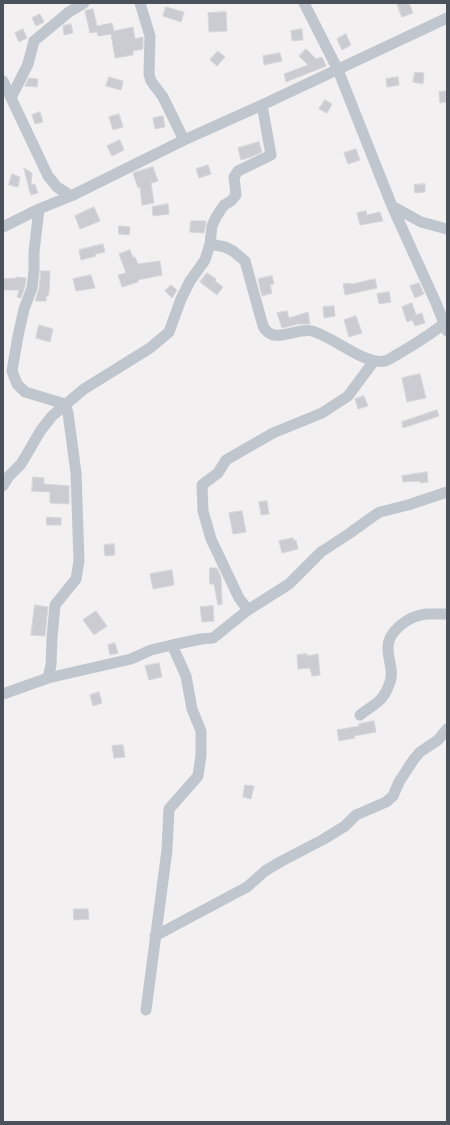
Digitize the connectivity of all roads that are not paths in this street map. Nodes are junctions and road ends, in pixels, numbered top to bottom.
1 (84, 3) edge
2 (140, 3) edge
3 (304, 3) edge
4 (447, 18) edge
5 (338, 70) junction
6 (3, 81) edge
7 (11, 98) junction
8 (262, 105) junction
9 (184, 140) junction
10 (71, 196) junction
11 (392, 206) junction
12 (39, 209) junction
13 (3, 227) edge
14 (447, 229) edge
15 (210, 244) junction
16 (446, 328) edge
17 (374, 361) junction
18 (65, 404) junction
19 (3, 486) edge
20 (447, 492) edge
21 (248, 610) junction
22 (447, 614) edge
23 (172, 645) junction
24 (48, 678) junction
25 (3, 694) edge
26 (360, 715) dead end
27 (447, 729) edge
28 (155, 936) junction
29 (146, 1010) dead end

1 - 7 street
2 - 9 street
3 - 5 street
4 - 5 street
5 - 8 street
5 - 11 street
6 - 7 street
7 - 10 street
8 - 9 street
8 - 15 street
9 - 10 street
10 - 12 street
11 - 14 street
11 - 16 street
12 - 13 street
12 - 18 street
15 - 17 street
15 - 18 street
16 - 17 street
17 - 21 street
18 - 19 street
18 - 24 street
20 - 21 street
21 - 23 street
22 - 26 street
23 - 24 street
23 - 28 street
24 - 25 street
27 - 28 street
28 - 29 street

